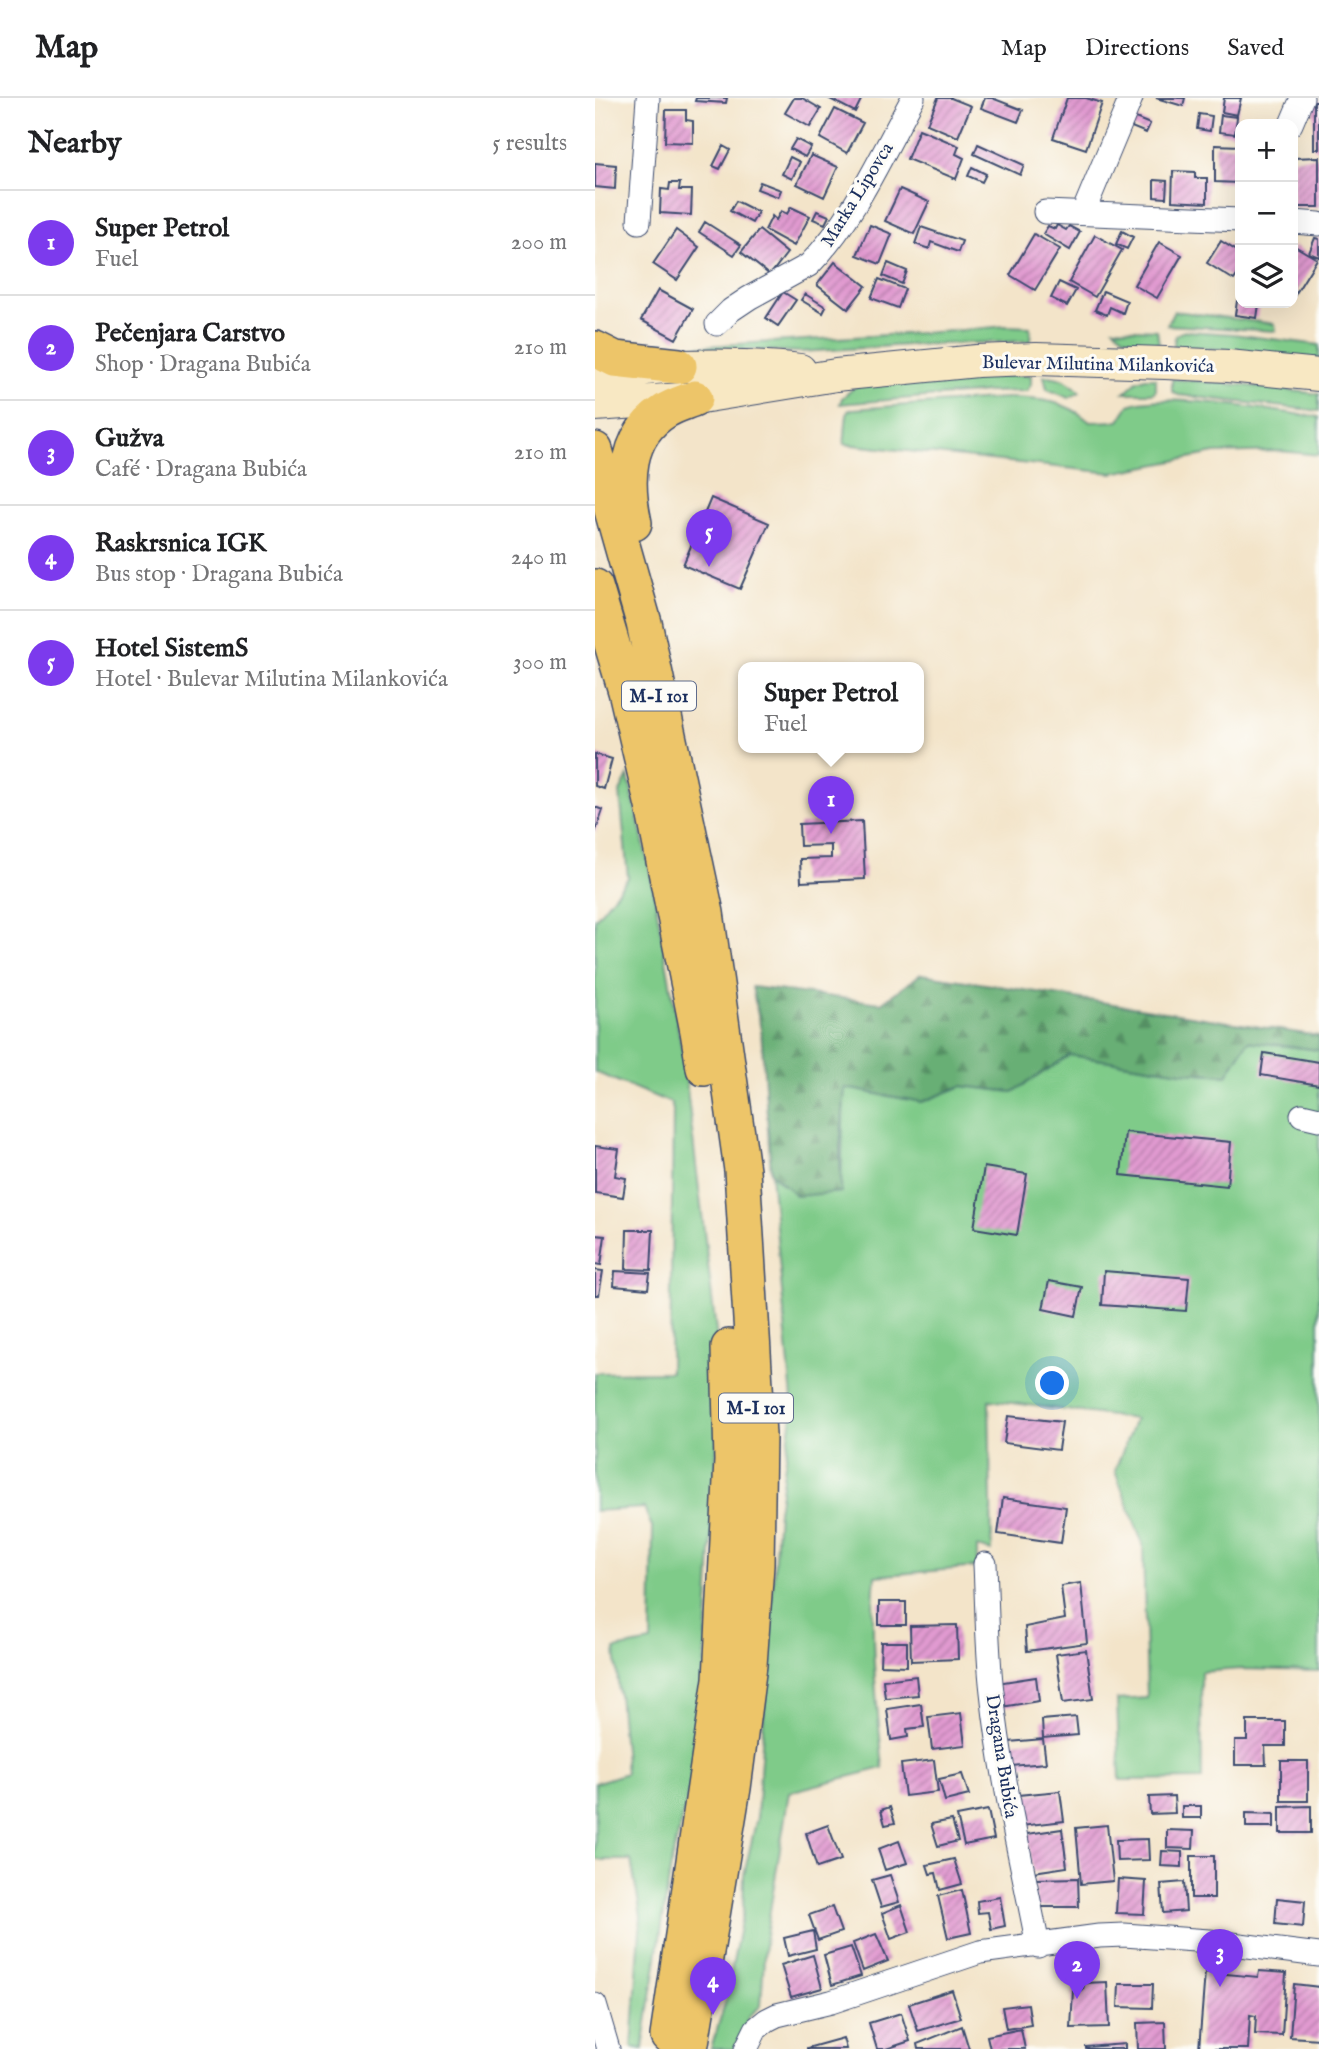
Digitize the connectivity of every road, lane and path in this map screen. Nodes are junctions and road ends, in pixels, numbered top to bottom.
1 (648, 98) edge
2 (913, 98) edge
3 (1131, 98) edge
4 (1302, 98) edge
5 (1293, 119) edge
6 (1045, 212) dead end
7 (1083, 213) junction
8 (1235, 220) edge
9 (639, 222) dead end
10 (1298, 222) edge
11 (1319, 223) edge
12 (716, 324) dead end
13 (595, 349) edge
14 (679, 366) junction
15 (836, 374) junction
16 (595, 375) edge
17 (1319, 375) edge
18 (695, 398) junction
19 (595, 405) edge
20 (595, 450) edge
21 (595, 587) edge
22 (644, 623) junction
23 (985, 1564) dead end
24 (1038, 1946) junction
25 (1319, 1955) edge
26 (595, 2005) edge
27 (608, 2049) edge
28 (666, 2049) edge
29 (690, 2049) edge
30 (746, 2049) edge

1 - 9 street
2 - 12 street, Marka Lipovca
3 - 7 street
4 - 5 street
6 - 7 street
7 - 8 street
10 - 11 street
13 - 14 main road
14 - 15 street, Bulevar Milutina Milankovića
14 - 16 street, Bulevar Milutina Milankovića
15 - 17 street, Bulevar Milutina Milankovića
15 - 18 street, Bulevar Milutina Milankovića
18 - 19 street, Bulevar Milutina Milankovića
18 - 22 main road
20 - 22 main road, M-I 101
21 - 28 main road, M-I 101
22 - 29 main road, M-I 101
23 - 24 street, Dragana Bubića
24 - 25 street
24 - 30 street
26 - 27 street

